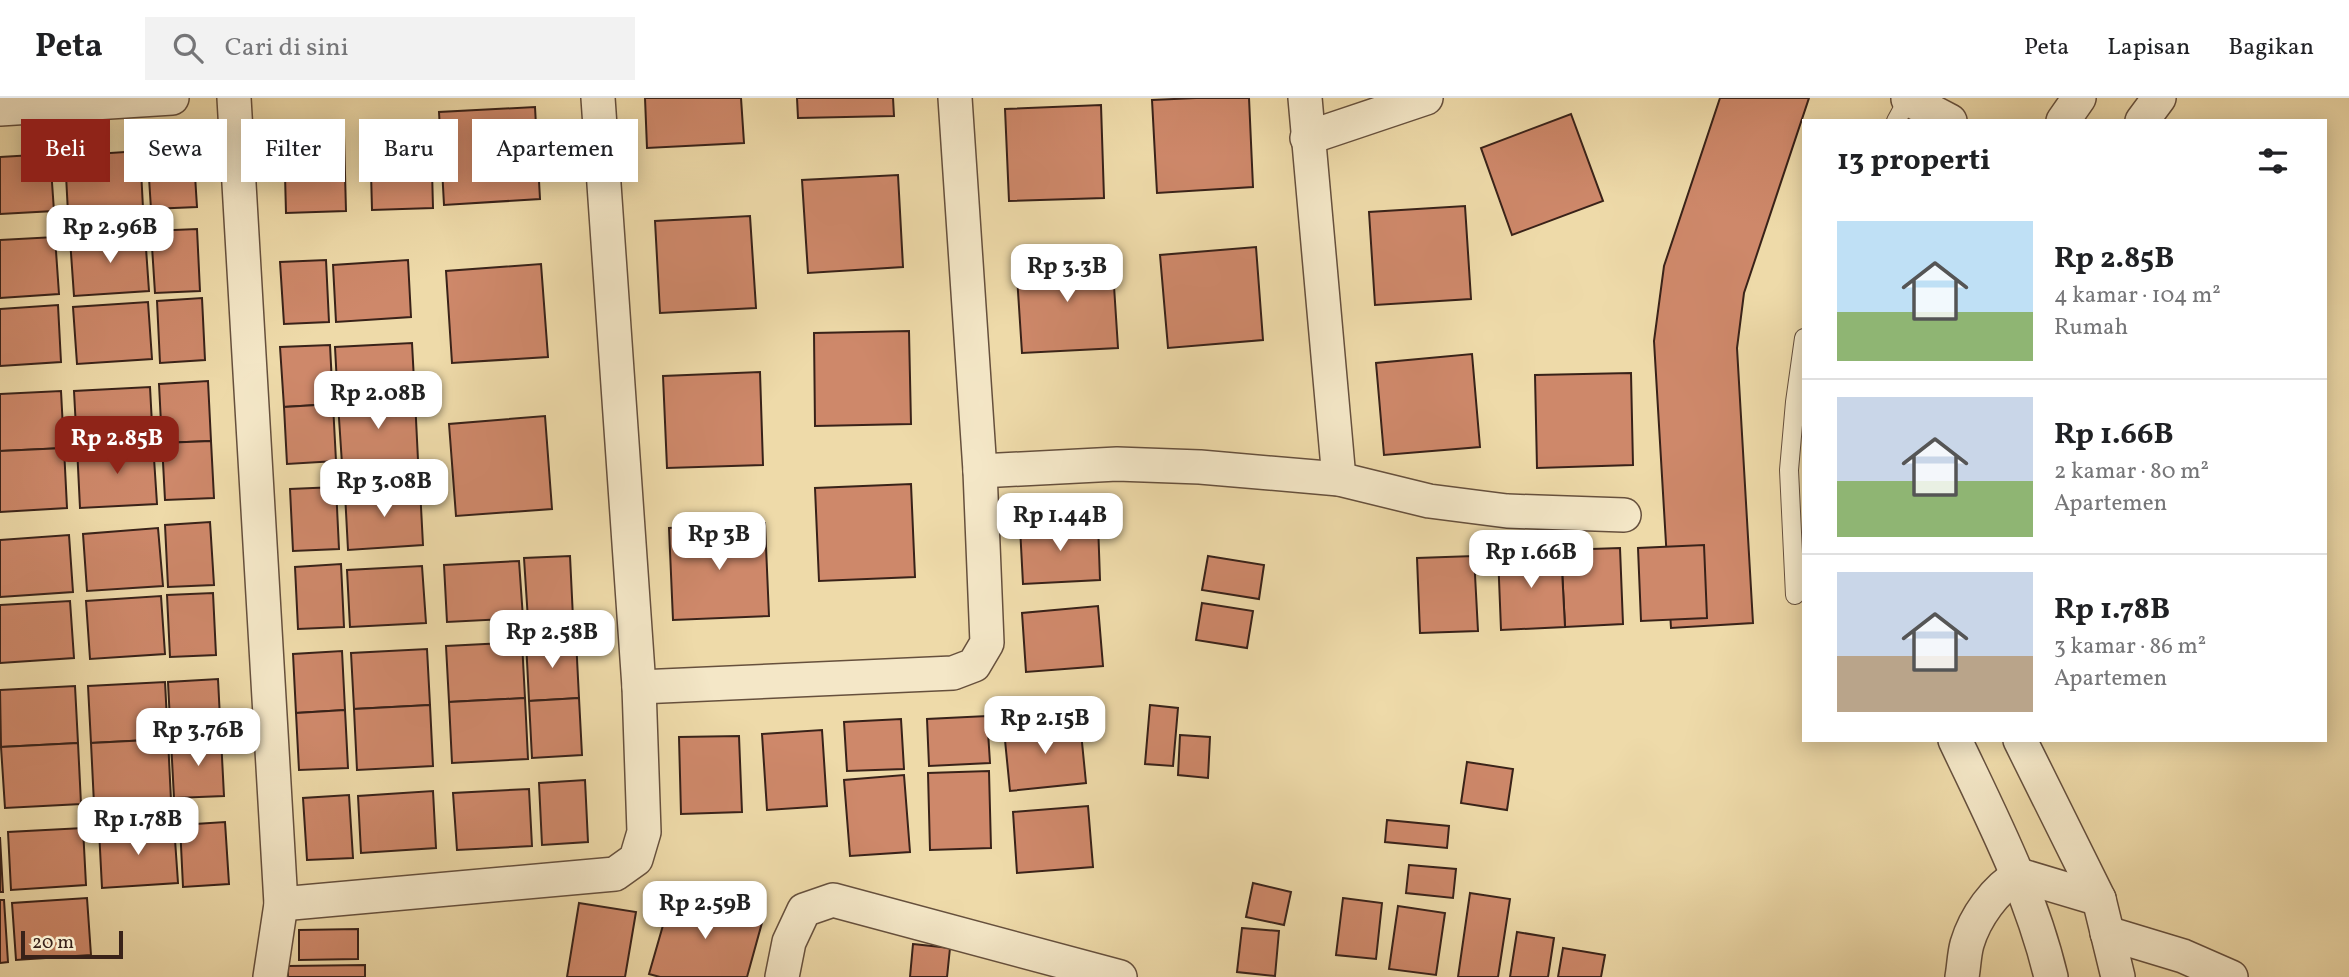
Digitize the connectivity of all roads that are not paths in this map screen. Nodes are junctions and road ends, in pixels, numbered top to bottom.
1 (172, 98) edge
2 (234, 98) edge
3 (598, 98) edge
4 (955, 98) edge
5 (1304, 98) edge
6 (1426, 98) edge
7 (2079, 98) edge
8 (2159, 98) edge
9 (1904, 104) edge
10 (0, 109) edge
11 (1945, 119) edge
12 (2064, 119) edge
13 (2143, 119) edge
14 (1307, 138) junction
15 (1802, 352) edge
16 (980, 471) junction
17 (1339, 479) junction
18 (1624, 515) dead end
19 (1796, 595) dead end
20 (639, 687) junction
21 (1956, 742) edge
22 (2021, 742) edge
23 (2019, 875) junction
24 (2099, 899) junction
25 (281, 904) junction
26 (2107, 933) junction
27 (270, 977) edge
28 (782, 977) edge
29 (1120, 977) edge
30 (1962, 977) edge
31 (2051, 977) edge
32 (2118, 977) edge
33 (2231, 977) edge

1 - 10 street
2 - 25 street
3 - 20 street
4 - 16 street
5 - 14 street
6 - 14 street
7 - 12 street
8 - 13 street
9 - 11 street
14 - 17 street
15 - 19 lane
16 - 17 street
16 - 20 street
17 - 18 street
20 - 25 street
21 - 23 street
22 - 24 street
23 - 24 street
23 - 30 street
23 - 31 street
24 - 26 street
25 - 27 street
26 - 32 street
26 - 33 street
28 - 29 street

